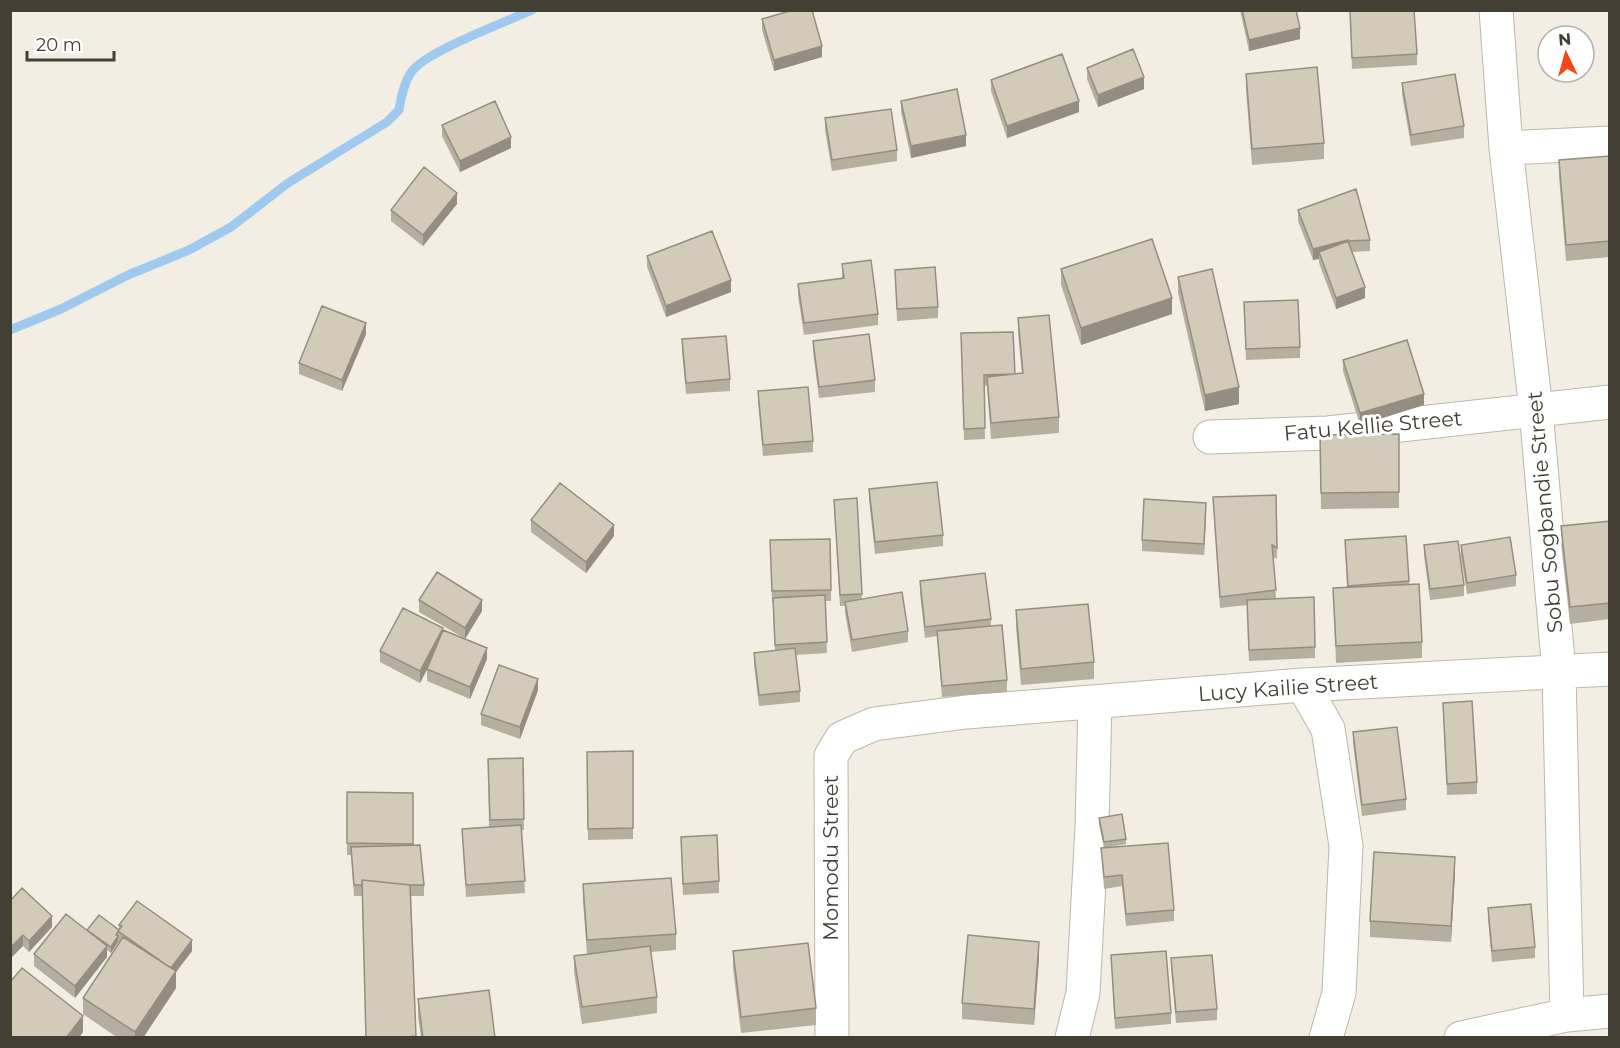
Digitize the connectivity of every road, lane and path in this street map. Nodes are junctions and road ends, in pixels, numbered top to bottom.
1 (1496, 10) edge
2 (1610, 143) edge
3 (1506, 148) junction
4 (1610, 402) edge
5 (1536, 410) junction
6 (1210, 437) dead end
7 (1610, 669) edge
8 (1559, 672) junction
9 (1303, 685) junction
10 (1095, 702) junction
11 (966, 712) joint
12 (1610, 1011) edge
13 (1567, 1015) junction
14 (832, 1038) edge
15 (1072, 1038) edge
16 (1326, 1038) edge
17 (1461, 1038) edge

1 - 3 street, Sobu Sogbandie Street
2 - 3 street
3 - 5 street, Sobu Sogbandie Street
4 - 5 street, Fatu Kellie Street
5 - 6 street, Fatu Kellie Street
5 - 8 street, Sobu Sogbandie Street
7 - 8 street, Lucy Kailie Street
8 - 9 street, Lucy Kailie Street
8 - 13 street, Sobu Sogbandie Street
9 - 10 street, Lucy Kailie Street
9 - 16 street
10 - 11 street, Lucy Kailie Street
10 - 15 street
11 - 14 street, Momodu Street
12 - 13 street
13 - 17 street

